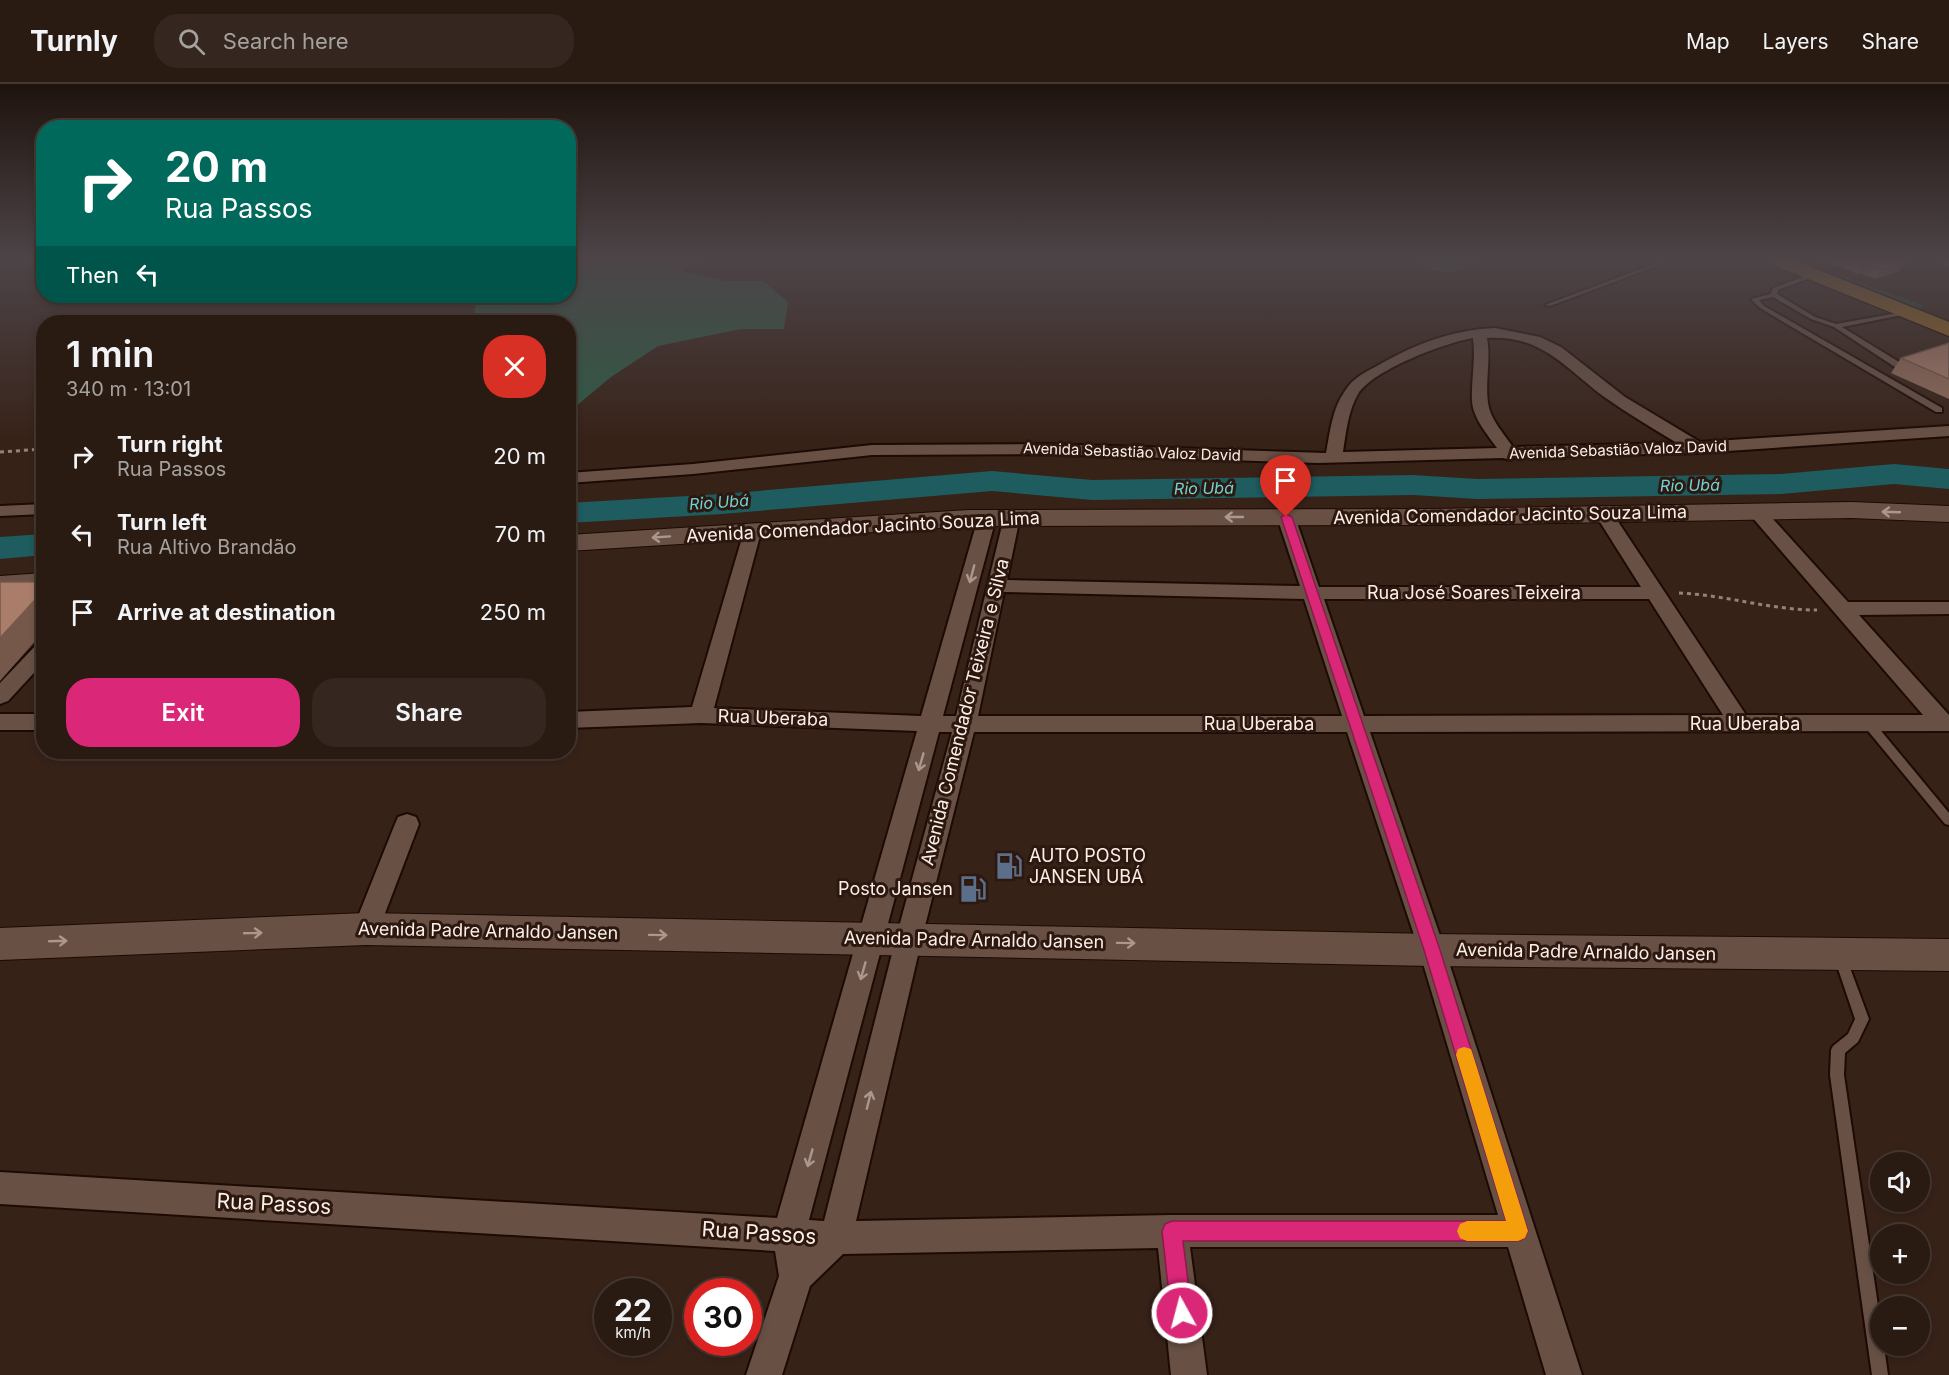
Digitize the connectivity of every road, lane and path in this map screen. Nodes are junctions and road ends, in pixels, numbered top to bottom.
1 (1785, 320) edge
2 (1818, 320) edge
3 (1875, 320) edge
4 (1836, 326) junction
5 (1479, 334) junction
6 (1901, 367) edge
7 (1939, 410) dead end
8 (1949, 431) edge
9 (1698, 448) junction
10 (36, 450) edge
11 (0, 452) edge
12 (1510, 455) junction
13 (1334, 458) junction
14 (576, 477) edge
15 (36, 509) edge
16 (0, 511) edge
17 (1757, 512) junction
18 (1604, 514) junction
19 (1949, 514) edge
20 (1286, 517) junction
21 (999, 518) junction
22 (752, 532) junction
23 (576, 543) edge
24 (36, 583) edge
25 (0, 585) edge
26 (996, 586) junction
27 (1312, 593) junction
28 (1655, 593) junction
29 (1949, 608) edge
30 (1841, 609) junction
31 (36, 658) edge
32 (0, 696) edge
33 (701, 715) junction
34 (576, 720) edge
35 (0, 722) edge
36 (36, 722) edge
37 (1868, 723) junction
38 (1946, 723) edge
39 (932, 724) junction
40 (965, 724) junction
41 (1356, 724) junction
42 (1740, 724) junction
43 (1949, 821) edge
44 (407, 824) dead end
45 (366, 929) junction
46 (909, 938) junction
47 (872, 939) junction
48 (0, 944) edge
49 (1432, 950) junction
50 (1838, 954) junction
51 (1949, 956) edge
52 (0, 1188) edge
53 (1172, 1231) junction
54 (1518, 1231) junction
55 (789, 1235) junction
56 (836, 1238) junction
57 (796, 1276) junction
58 (765, 1375) edge
59 (1189, 1375) edge
60 (1564, 1375) edge
61 (1880, 1375) edge

1 - 7 lane
2 - 4 lane
3 - 4 lane
4 - 6 lane
5 - 9 street
5 - 12 street
5 - 13 street
8 - 9 street, Avenida Sebastião Valoz David
9 - 12 street, Avenida Sebastião Valoz David
10 - 11 path
12 - 13 street, Avenida Sebastião Valoz David
13 - 14 street, Avenida Sebastião Valoz David
15 - 16 street
17 - 18 street, Avenida Comendador Jacinto Souza Lima
19 -> 17 street, Avenida Comendador Jacinto Souza Lima
17 - 30 street
18 - 20 street, Avenida Comendador Jacinto Souza Lima
18 - 28 street
20 -> 21 street, Avenida Comendador Jacinto Souza Lima
20 - 27 street
21 - 22 street, Avenida Comendador Jacinto Souza Lima
21 - 26 street, Avenida Comendador Teixeira e Silva
21 -> 39 street, Avenida Comendador Teixeira e Silva
22 -> 23 street, Avenida Comendador Jacinto Souza Lima
22 - 33 street
24 - 25 street
26 - 27 street, Rua José Soares Teixeira
26 - 40 street, Avenida Comendador Teixeira e Silva
27 - 28 street, Rua José Soares Teixeira
27 - 41 street
28 - 30 path
28 - 42 street
29 - 30 street
30 - 38 street
31 - 32 street
33 - 34 street, Rua Uberaba
33 - 39 street, Rua Uberaba
35 - 36 street
37 - 38 street, Rua Uberaba
37 - 42 street, Rua Uberaba
37 - 43 lane
39 - 40 street, Rua Uberaba
39 -> 47 street, Avenida Comendador Teixeira e Silva
40 - 41 street, Rua Uberaba
40 - 46 street, Avenida Comendador Teixeira e Silva
41 - 42 street, Rua Uberaba
41 - 49 street
44 - 45 street
45 -> 47 street, Avenida Padre Arnaldo Jansen
48 -> 45 street, Avenida Padre Arnaldo Jansen
46 - 47 street, Avenida Padre Arnaldo Jansen
46 -> 49 street, Avenida Padre Arnaldo Jansen
56 -> 46 street, Avenida Comendador Teixeira e Silva
47 -> 55 street, Avenida Comendador Teixeira e Silva
49 - 50 street, Avenida Padre Arnaldo Jansen
49 - 54 street
50 - 51 street, Avenida Padre Arnaldo Jansen
50 - 61 lane
52 - 55 street, Rua Passos
53 - 54 street, Rua Passos
53 - 56 street, Rua Passos
53 - 59 street
54 - 60 street
55 - 56 street, Rua Passos
55 - 57 street, Avenida Comendador Teixeira e Silva
56 - 57 street, Avenida Comendador Teixeira e Silva
57 - 58 street, Avenida Comendador Teixeira e Silva

